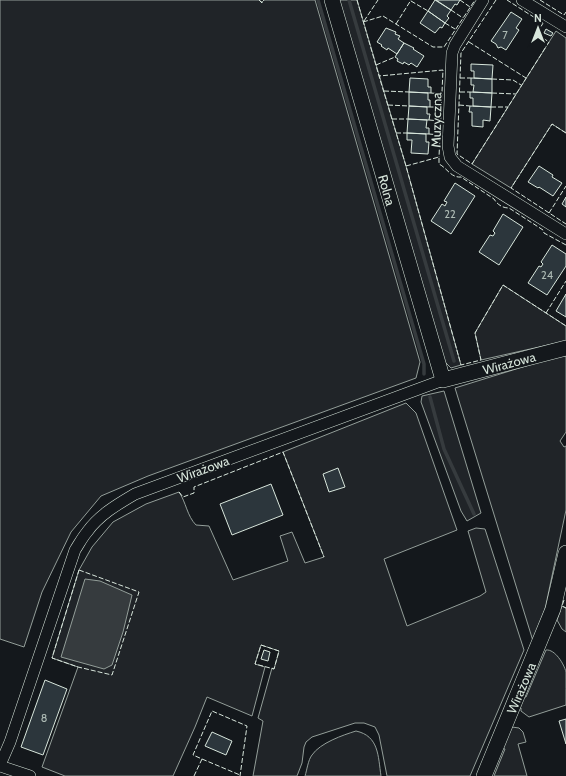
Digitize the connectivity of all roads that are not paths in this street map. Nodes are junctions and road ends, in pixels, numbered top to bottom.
1 (332, 0) edge
2 (483, 0) edge
3 (522, 0) edge
4 (566, 27) edge
5 (566, 234) edge
6 (566, 348) edge
7 (443, 380) junction
8 (566, 553) edge
9 (0, 765) edge
10 (30, 776) edge
11 (484, 776) edge

1 - 7 street, Rolna
2 - 5 street, Muzyczna
3 - 4 street
6 - 7 street, Wirażowa
7 - 9 street, Wirażowa
8 - 11 street, Wirażowa
9 - 10 street

